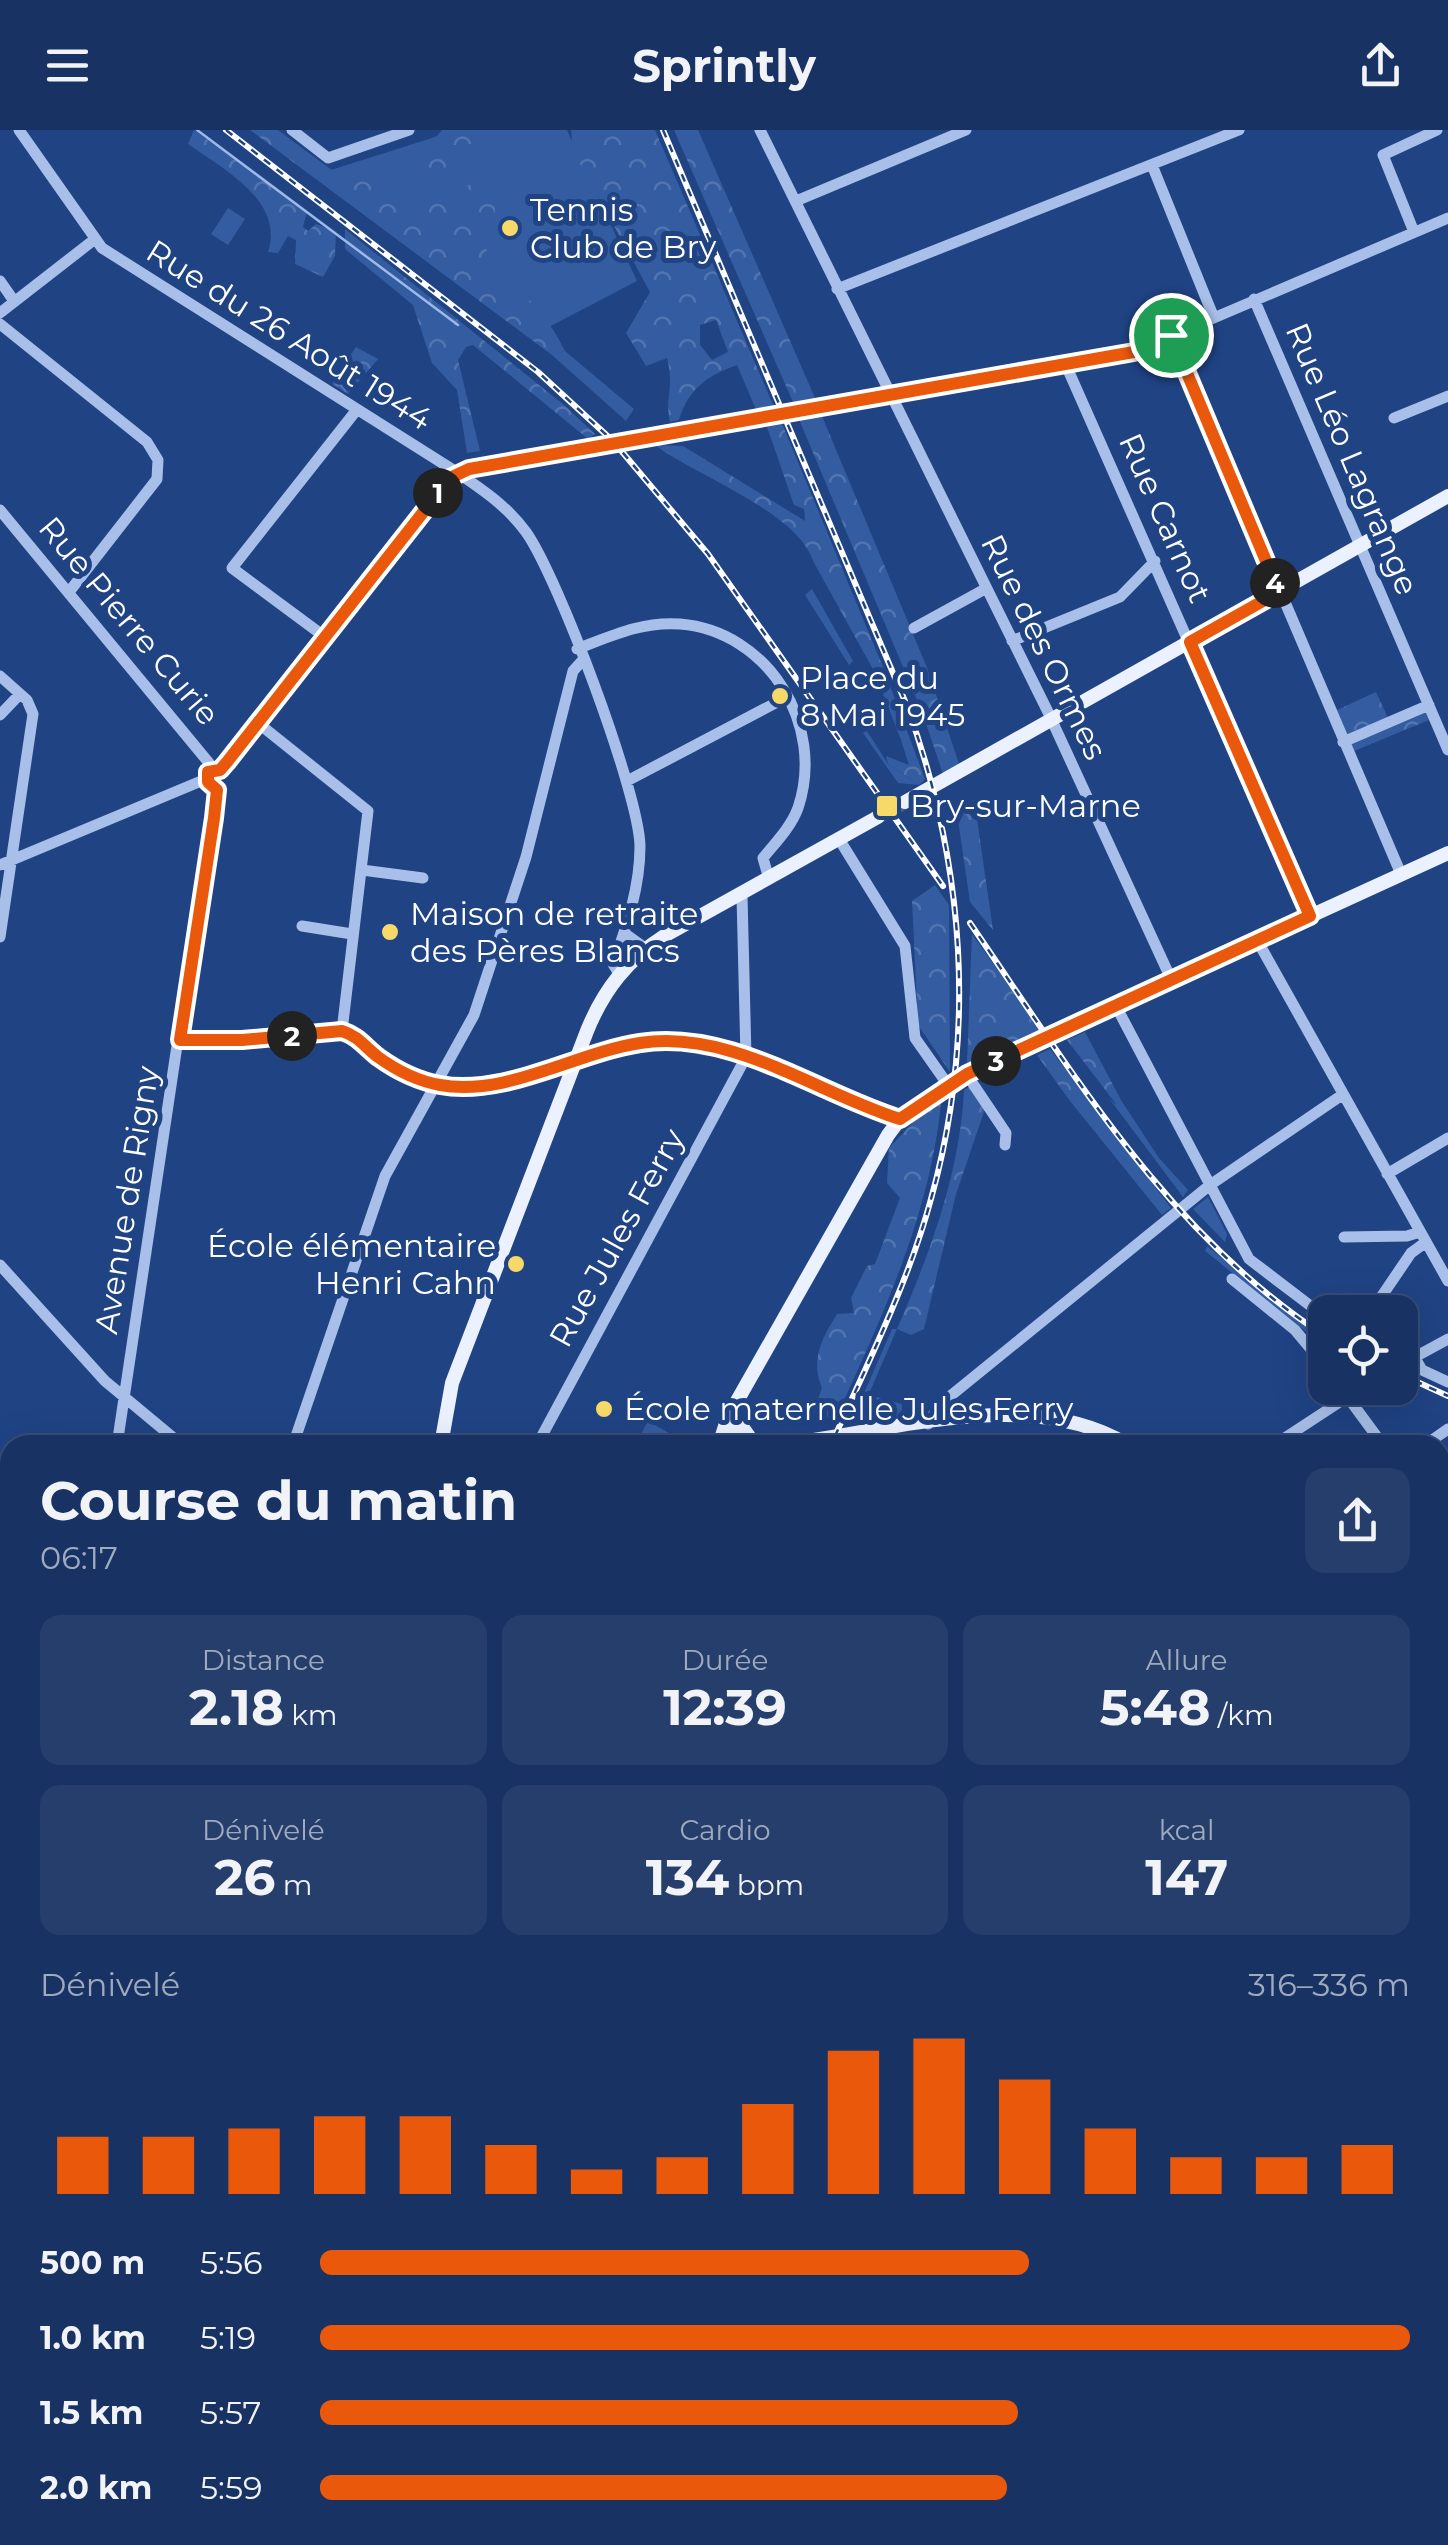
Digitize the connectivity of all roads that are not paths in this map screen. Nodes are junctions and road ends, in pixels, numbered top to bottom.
1 (19, 130) edge
2 (292, 130) edge
3 (409, 130) edge
4 (760, 130) edge
5 (966, 130) edge
6 (1239, 130) edge
7 (1436, 130) edge
8 (1152, 164) junction
9 (796, 201) junction
10 (1448, 218) edge
11 (1414, 232) junction
12 (95, 239) junction
13 (0, 281) edge
14 (837, 289) junction
15 (1254, 299) junction
16 (14, 301) junction
17 (0, 313) edge
18 (1214, 318) junction
19 (0, 324) edge
20 (1171, 335) junction
21 (1065, 363) junction
22 (888, 394) junction
23 (1448, 396) edge
24 (356, 412) junction
25 (1394, 418) dead end
26 (458, 473) junction
27 (1448, 496) edge
28 (0, 510) edge
29 (1360, 546) junction
30 (1155, 560) junction
31 (985, 590) junction
32 (68, 592) junction
33 (1279, 592) junction
34 (914, 628) dead end
35 (325, 637) junction
36 (1012, 641) junction
37 (1190, 642) junction
38 (580, 655) junction
39 (0, 676) edge
40 (20, 694) junction
41 (786, 698) junction
42 (1429, 706) junction
43 (0, 716) edge
44 (1051, 719) junction
45 (258, 723) junction
46 (1343, 742) junction
47 (1448, 750) edge
48 (214, 776) junction
49 (627, 781) junction
50 (904, 802) tunnel mouth
51 (878, 817) tunnel mouth
52 (839, 839) junction
53 (1448, 853) edge
54 (6, 863) edge
55 (362, 870) junction
56 (1401, 874) junction
57 (423, 878) dead end
58 (769, 879) junction
59 (740, 902) junction
60 (1310, 916) junction
61 (302, 926) dead end
62 (352, 934) junction
63 (624, 934) junction
64 (0, 936) edge
65 (1257, 940) junction
66 (645, 948) junction
67 (619, 974) junction
68 (1172, 981) junction
69 (1116, 1006) junction
70 (342, 1031) junction
71 (180, 1040) junction
72 (746, 1058) junction
73 (576, 1060) junction
74 (967, 1074) junction
75 (434, 1084) junction
76 (948, 1085) junction
77 (1342, 1095) junction
78 (900, 1119) junction
79 (1448, 1138) edge
80 (1004, 1145) dead end
81 (1387, 1174) junction
82 (1210, 1186) junction
83 (1344, 1236) dead end
84 (1423, 1237) junction
85 (0, 1266) edge
86 (1232, 1279) dead end
87 (1448, 1279) edge
88 (1382, 1295) edge
89 (1308, 1304) edge
90 (1448, 1338) edge
91 (1308, 1345) edge
92 (1418, 1356) edge
93 (1418, 1364) edge
94 (1448, 1382) edge
95 (124, 1398) junction
96 (738, 1400) junction
97 (1327, 1405) edge
98 (1354, 1405) edge
99 (928, 1424) junction
100 (743, 1428) junction
101 (118, 1435) edge
102 (170, 1435) edge
103 (295, 1435) edge
104 (443, 1435) edge
105 (541, 1435) edge
106 (722, 1435) edge
107 (730, 1435) edge
108 (748, 1435) edge
109 (897, 1435) edge
110 (1105, 1435) edge
111 (1287, 1435) edge
112 (1376, 1435) edge

1 - 12 street, Rue du 26 Août 1944
2 - 3 street
4 - 9 street, Rue des Ormes
5 - 9 street
6 - 8 street
7 - 11 street
8 - 14 street
8 - 18 street
9 - 14 street, Rue des Ormes
10 - 11 street
11 - 15 street
12 - 16 street
12 - 24 street, Rue du 26 Août 1944
13 - 16 street
14 - 22 street, Rue des Ormes
15 - 18 street
15 - 29 street, Rue Léo Lagrange
16 - 17 street
18 - 20 street
19 - 32 street
20 - 21 street
20 - 33 street
21 - 22 street
21 - 30 street, Rue Carnot
22 - 26 street
22 - 31 street, Rue des Ormes
23 - 25 street
24 - 26 street, Rue du 26 Août 1944
24 - 35 street
26 - 35 street
26 - 38 street, Rue du 26 Août 1944
27 - 29 main road
28 - 32 street, Rue Pierre Curie
29 - 33 main road
29 - 42 street, Rue Léo Lagrange
30 - 36 street
30 - 37 street, Rue Carnot
31 - 34 street
31 - 36 street, Rue des Ormes
32 - 48 street, Rue Pierre Curie
33 - 37 main road
33 - 46 street
35 - 45 street
36 - 44 street, Rue des Ormes
37 - 44 main road
37 - 60 street, Rue Carnot
38 - 41 street
38 - 49 street, Rue du 26 Août 1944
38 - 75 street
39 - 40 street
40 - 43 street
40 - 54 street
41 - 49 street
41 - 58 street
42 - 46 street
42 - 47 street, Rue Léo Lagrange
44 - 50 main road
44 - 68 street, Rue des Ormes
45 - 48 street
45 - 55 street
46 - 56 street
48 - 54 street
48 - 71 street, Avenue de Rigny
49 - 63 street, Rue du 26 Août 1944
51 - 52 main road
52 - 58 main road
52 - 76 street
53 - 56 main road
54 - 64 street
55 - 57 street
55 - 62 street
56 - 60 main road
58 - 59 main road
59 - 66 main road
59 - 72 street
60 - 65 main road
61 - 62 street
62 - 70 street
63 - 66 street
63 - 67 street, Rue du 26 Août 1944
65 - 68 main road
65 - 77 street
66 - 67 main road
67 - 73 main road
68 - 69 main road
69 - 74 main road
69 - 82 street
70 - 71 street
70 - 75 street
71 - 95 street, Avenue de Rigny
72 - 73 street
72 - 78 street
72 - 105 street, Rue Jules Ferry
73 - 75 street
73 - 104 main road
74 - 76 main road
74 - 80 street
75 - 103 street
76 - 78 main road
77 - 81 street
77 - 82 street
78 - 96 main road
79 - 81 street
81 - 84 street
82 - 89 street
82 - 99 street
83 - 84 street
84 - 87 street
84 - 88 street
85 - 95 street
86 - 91 street
90 - 92 street
93 - 94 street
95 - 101 street, Avenue de Rigny
95 - 102 street
96 - 100 main road
96 - 106 main road
97 - 111 street
98 - 112 street
99 - 109 main road
99 - 110 main road
100 - 107 main road
100 - 108 main road

